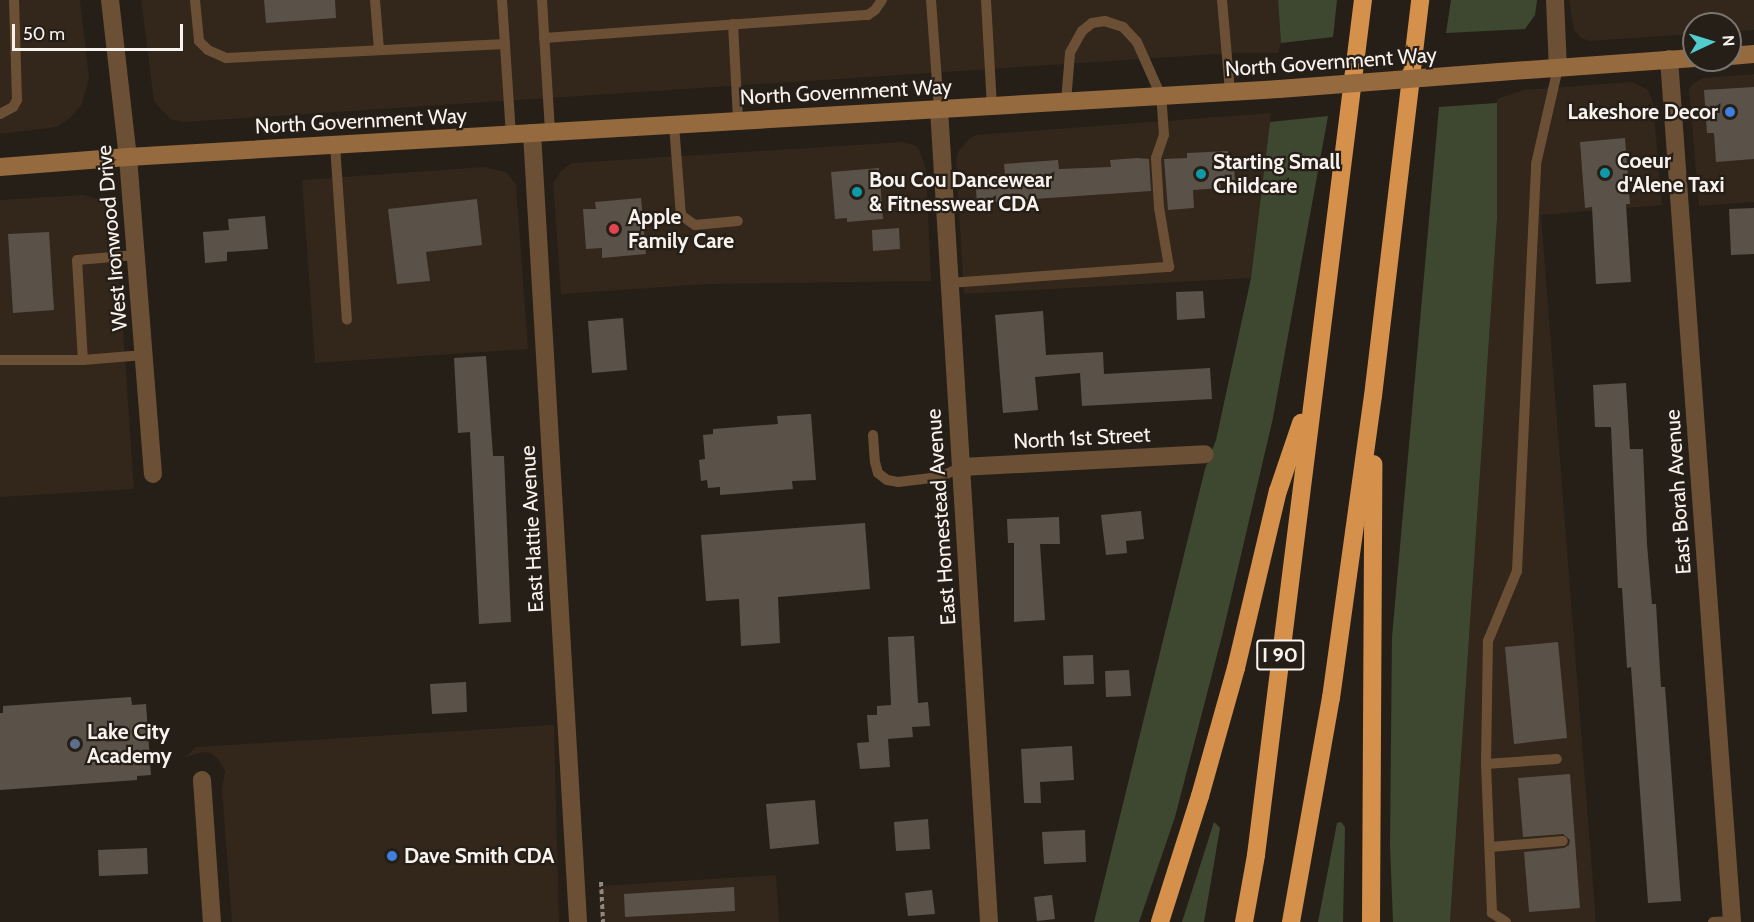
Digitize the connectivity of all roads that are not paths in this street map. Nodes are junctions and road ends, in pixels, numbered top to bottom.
1 (14, 0) edge
2 (110, 0) edge
3 (195, 0) edge
4 (375, 0) edge
5 (502, 0) edge
6 (542, 0) edge
7 (882, 0) edge
8 (932, 0) edge
9 (986, 0) edge
10 (1222, 0) edge
11 (1363, 0) edge
12 (1420, 0) edge
13 (1555, 0) edge
14 (734, 24) junction
15 (544, 38) junction
16 (505, 44) junction
17 (379, 50) junction
18 (1682, 58) edge
19 (1669, 59) junction
20 (1558, 68) junction
21 (1230, 92) junction
22 (1161, 96) junction
23 (1066, 102) junction
24 (992, 106) junction
25 (939, 109) junction
26 (0, 114) edge
27 (738, 121) junction
28 (674, 125) junction
29 (550, 132) junction
30 (532, 133) junction
31 (511, 134) junction
32 (335, 145) junction
33 (128, 157) junction
34 (0, 167) edge
35 (738, 221) dead end
36 (136, 255) junction
37 (949, 283) junction
38 (347, 320) dead end
39 (144, 355) junction
40 (0, 360) edge
41 (83, 360) junction
42 (1313, 387) junction
43 (1373, 396) junction
44 (873, 435) dead end
45 (1205, 454) dead end
46 (961, 467) junction
47 (153, 474) dead end
48 (1557, 759) dead end
49 (1486, 764) junction
50 (202, 780) dead end
51 (1563, 841) dead end
52 (1490, 847) junction
53 (1732, 921) edge
54 (212, 922) edge
55 (578, 922) edge
56 (989, 922) edge
57 (1160, 922) edge
58 (1244, 922) edge
59 (1291, 922) edge
60 (1371, 922) edge
61 (1506, 922) edge
62 (1713, 922) edge

1 - 26 lane
2 - 33 street, West Ironwood Drive
3 - 17 lane
4 - 17 lane
5 - 16 lane
6 - 15 lane
7 - 14 lane
8 - 25 lane
9 - 24 lane
10 - 21 lane
11 - 42 highway, I 90
12 - 43 highway, I 90
13 - 20 street
14 - 15 lane
14 - 27 lane
15 - 29 lane
16 - 17 lane
16 - 31 lane
18 - 19 main road, North Government Way
19 - 20 main road, North Government Way
19 - 53 street, East Borah Avenue
20 - 21 main road, North Government Way, bridge
20 - 49 lane
21 - 22 main road, North Government Way
22 - 23 main road, North Government Way
22 - 23 lane
22 - 37 lane
23 - 24 main road, North Government Way
24 - 25 main road, North Government Way
25 - 27 main road, North Government Way
25 - 37 street, East Homestead Avenue
27 - 28 main road, North Government Way
28 - 29 main road, North Government Way
28 - 35 lane
29 - 30 main road, North Government Way
30 - 31 main road, North Government Way
30 - 55 street, East Hattie Avenue
31 - 32 main road, North Government Way
32 - 33 main road, North Government Way
32 - 38 lane
33 - 34 main road, North Government Way
33 - 36 street, West Ironwood Drive
36 - 39 street, West Ironwood Drive
36 - 41 lane
37 - 46 street, East Homestead Avenue
39 - 41 lane
39 - 47 street, West Ironwood Drive
40 - 41 lane
42 - 57 highway
42 - 58 highway, I 90
43 - 59 highway, I 90
43 - 60 highway, I 90
44 - 46 lane
45 - 46 street, North 1st Street
46 - 56 street, East Homestead Avenue
48 - 49 lane
49 - 52 lane
50 - 54 street
51 - 52 lane
52 - 61 lane
53 - 62 lane

